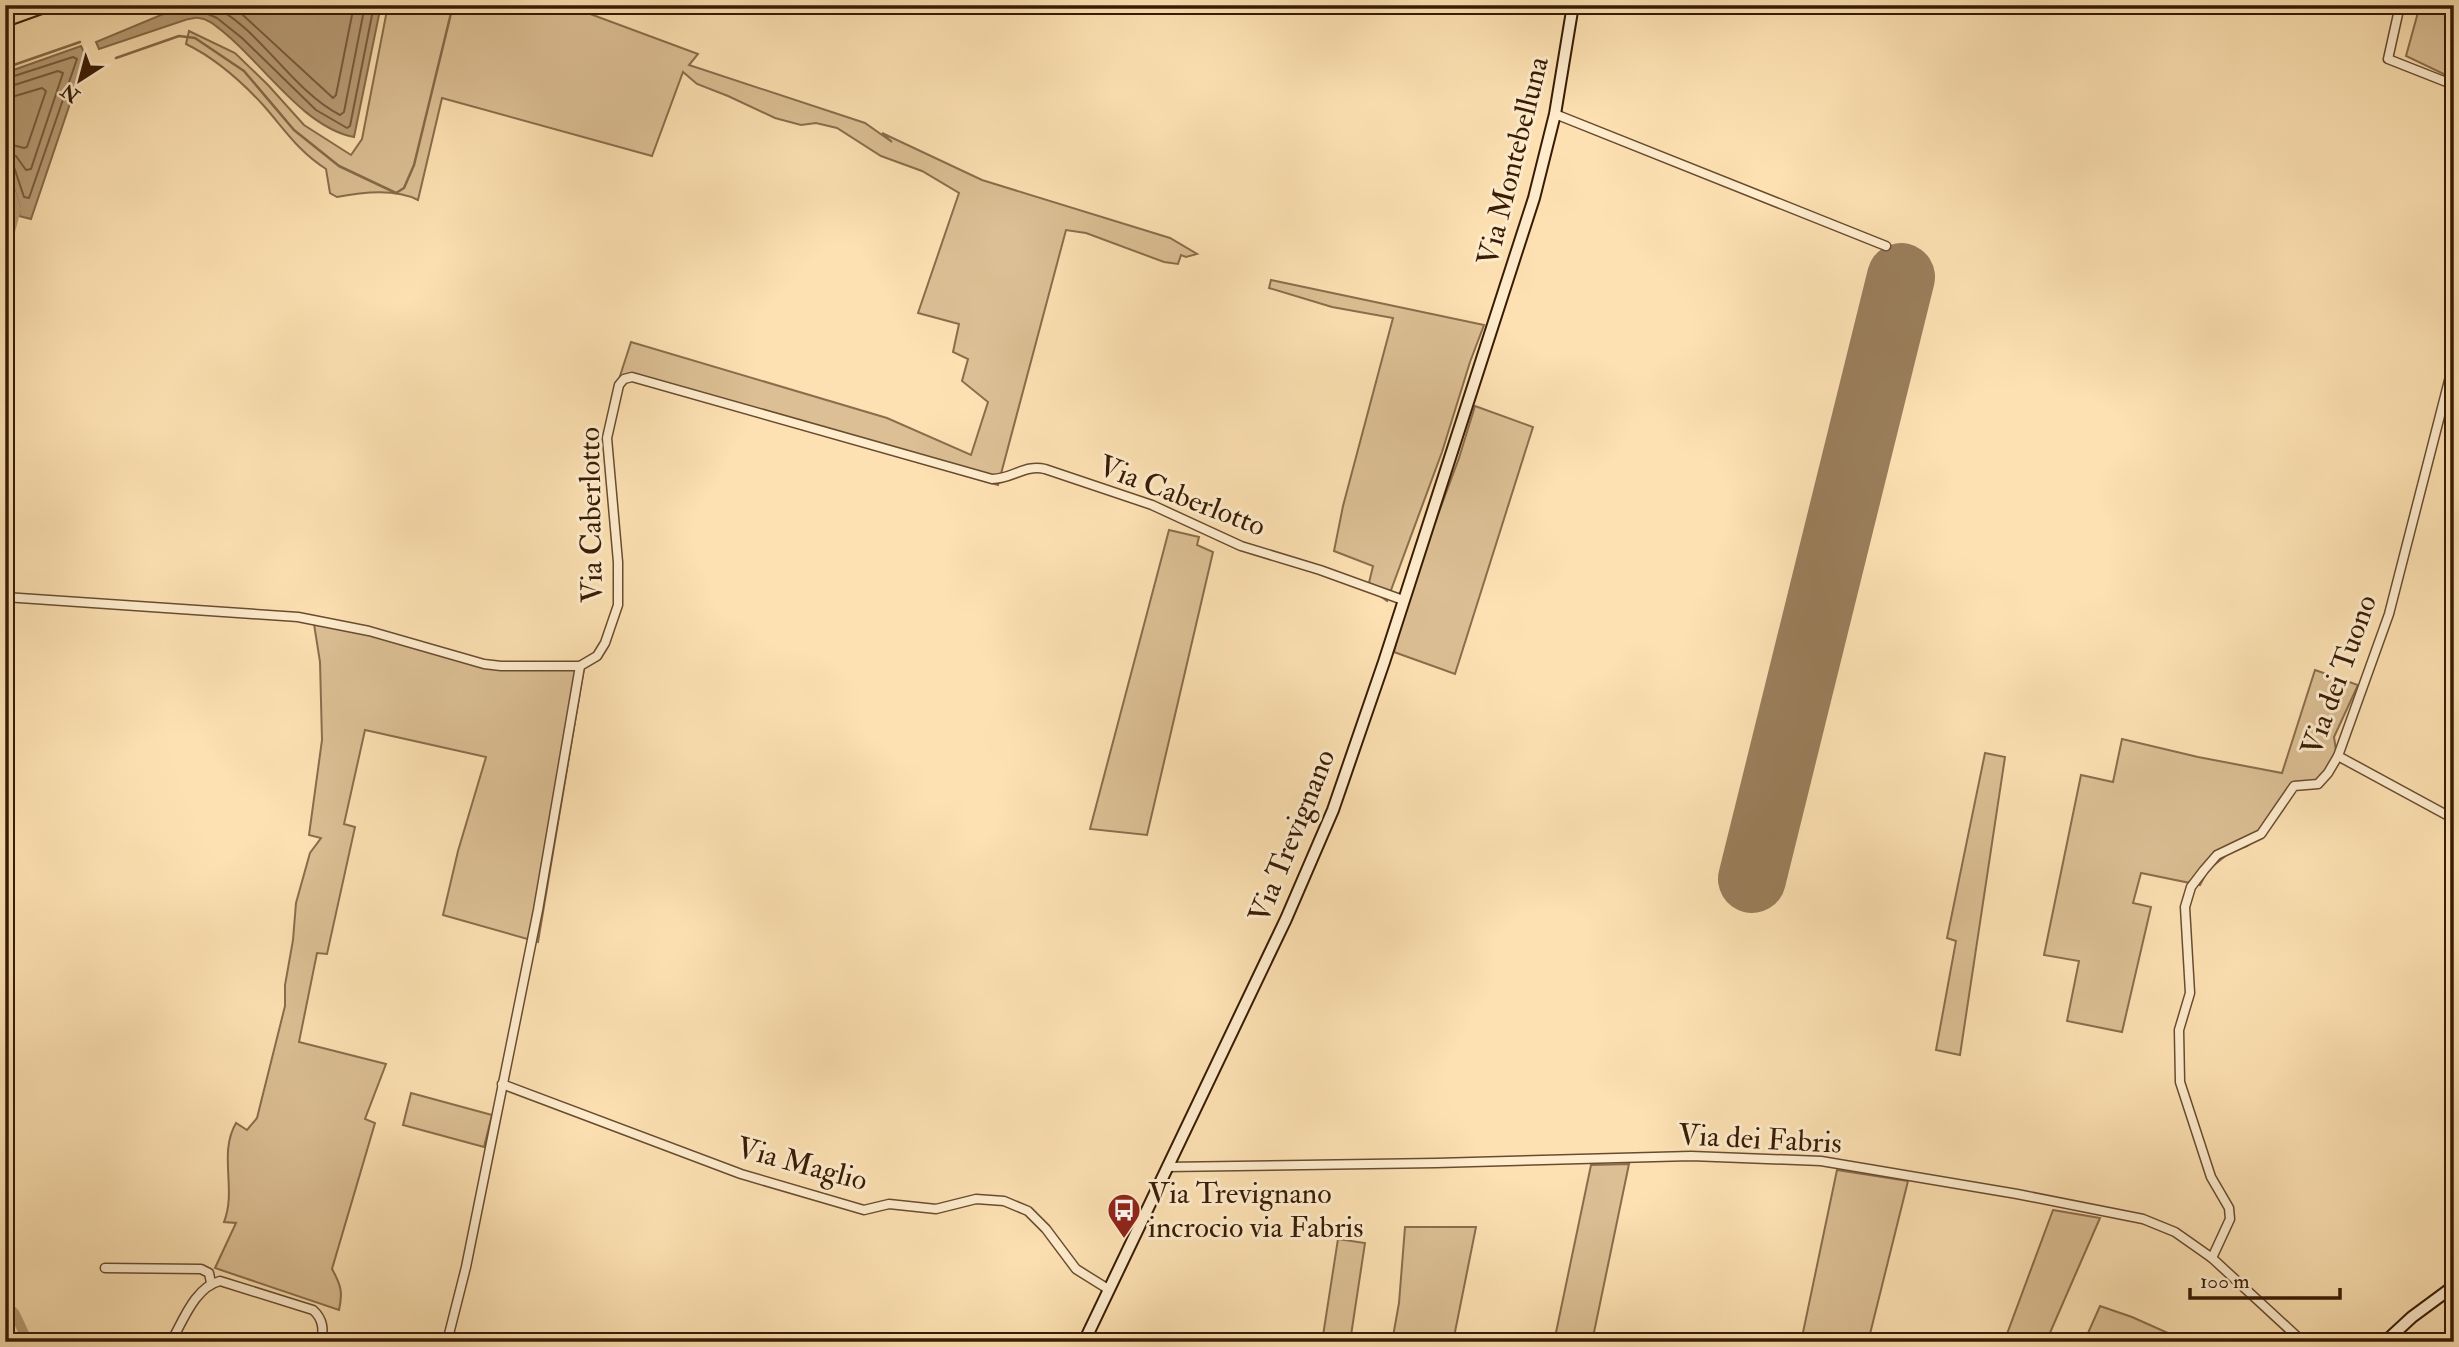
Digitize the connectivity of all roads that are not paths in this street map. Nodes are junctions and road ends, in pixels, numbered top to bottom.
1 (44, 5) edge
2 (1573, 5) edge
3 (2400, 5) edge
4 (5, 19) edge
5 (2454, 85) edge
6 (1555, 114) junction
7 (1886, 246) dead end
8 (1492, 327) joint
9 (2454, 361) edge
10 (5, 597) edge
11 (1403, 600) junction
12 (580, 666) junction
13 (2338, 756) junction
14 (2454, 819) edge
15 (502, 1084) junction
16 (1167, 1167) junction
17 (2212, 1258) junction
18 (105, 1268) dead end
19 (211, 1283) junction
20 (2454, 1286) edge
21 (1108, 1289) junction
22 (171, 1342) edge
23 (321, 1342) edge
24 (447, 1342) edge
25 (1084, 1342) edge
26 (2303, 1342) edge
27 (2385, 1342) edge

1 - 4 highway
2 - 6 main road, Via Montebelluna
3 - 5 street
6 - 7 street
6 - 8 main road, Via Montebelluna
8 - 11 main road, Via Trevignano
9 - 13 street, Via dei Tuono
10 - 12 street
11 - 12 street, Via Caberlotto
11 - 16 main road, Via Trevignano
12 - 15 street
13 - 14 street
13 - 17 street, Via dei Tuono
15 - 21 street, Via Maglio
15 - 24 street
16 - 17 street, Via dei Fabris
16 - 21 main road, Via Trevignano
17 - 26 street, Via dei Fabris
18 - 19 street
19 - 22 street
19 - 23 street
20 - 27 main road
21 - 25 main road, Via Trevignano

